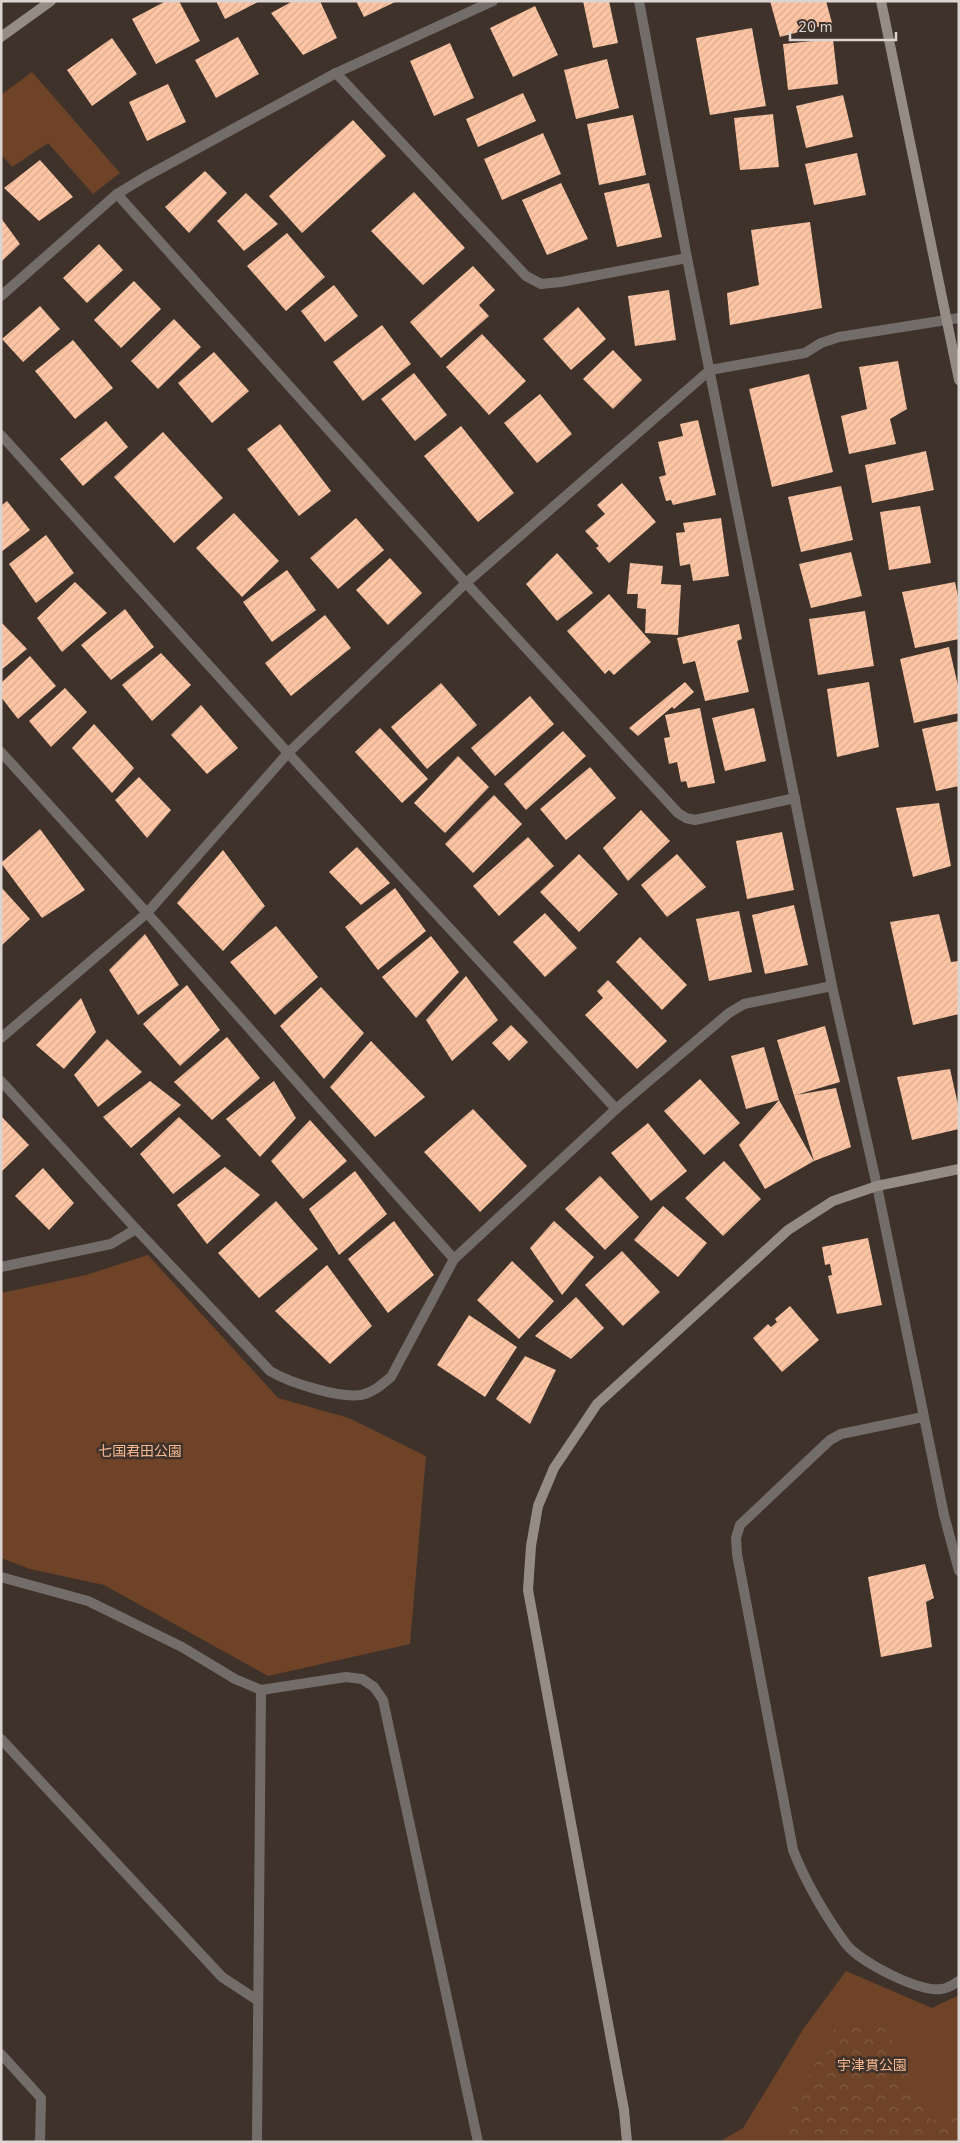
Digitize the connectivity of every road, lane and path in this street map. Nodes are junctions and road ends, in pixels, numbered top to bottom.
1 (51, 1) edge
2 (493, 1) edge
3 (640, 1) edge
4 (880, 1) edge
5 (1, 37) edge
6 (336, 73) junction
7 (117, 194) junction
8 (687, 258) junction
9 (1, 296) edge
10 (959, 318) edge
11 (947, 320) junction
12 (710, 370) junction
13 (959, 380) edge
14 (1, 436) edge
15 (466, 583) junction
16 (1, 752) edge
17 (288, 753) junction
18 (795, 798) junction
19 (147, 913) junction
20 (832, 986) junction
21 (1, 1038) edge
22 (1, 1081) edge
23 (616, 1109) junction
24 (959, 1169) edge
25 (877, 1186) junction
26 (136, 1229) junction
27 (454, 1259) junction
28 (1, 1267) edge
29 (924, 1417) junction
30 (959, 1571) edge
31 (1, 1577) edge
32 (262, 1690) junction
33 (1, 1739) edge
34 (959, 1981) edge
35 (257, 2000) junction
36 (1, 2054) edge
37 (40, 2142) edge
38 (257, 2142) edge
39 (478, 2142) edge
40 (627, 2142) edge

1 - 5 street
2 - 6 street
3 - 8 street
4 - 11 street
6 - 7 street
6 - 8 street
7 - 9 street
7 - 15 street
8 - 12 street
10 - 11 street
11 - 12 street
11 - 13 street
12 - 15 street
12 - 18 street
14 - 17 street
15 - 17 street
15 - 18 street
16 - 19 street
17 - 19 street
17 - 23 street
18 - 20 street
19 - 21 street
19 - 27 street
20 - 23 street
20 - 25 street
22 - 26 street
23 - 27 street
24 - 25 street
25 - 29 street
25 - 40 street
26 - 27 street
26 - 28 street
29 - 30 street
29 - 34 street
31 - 32 street
32 - 35 street
32 - 39 street
33 - 35 street
35 - 38 street
36 - 37 street

